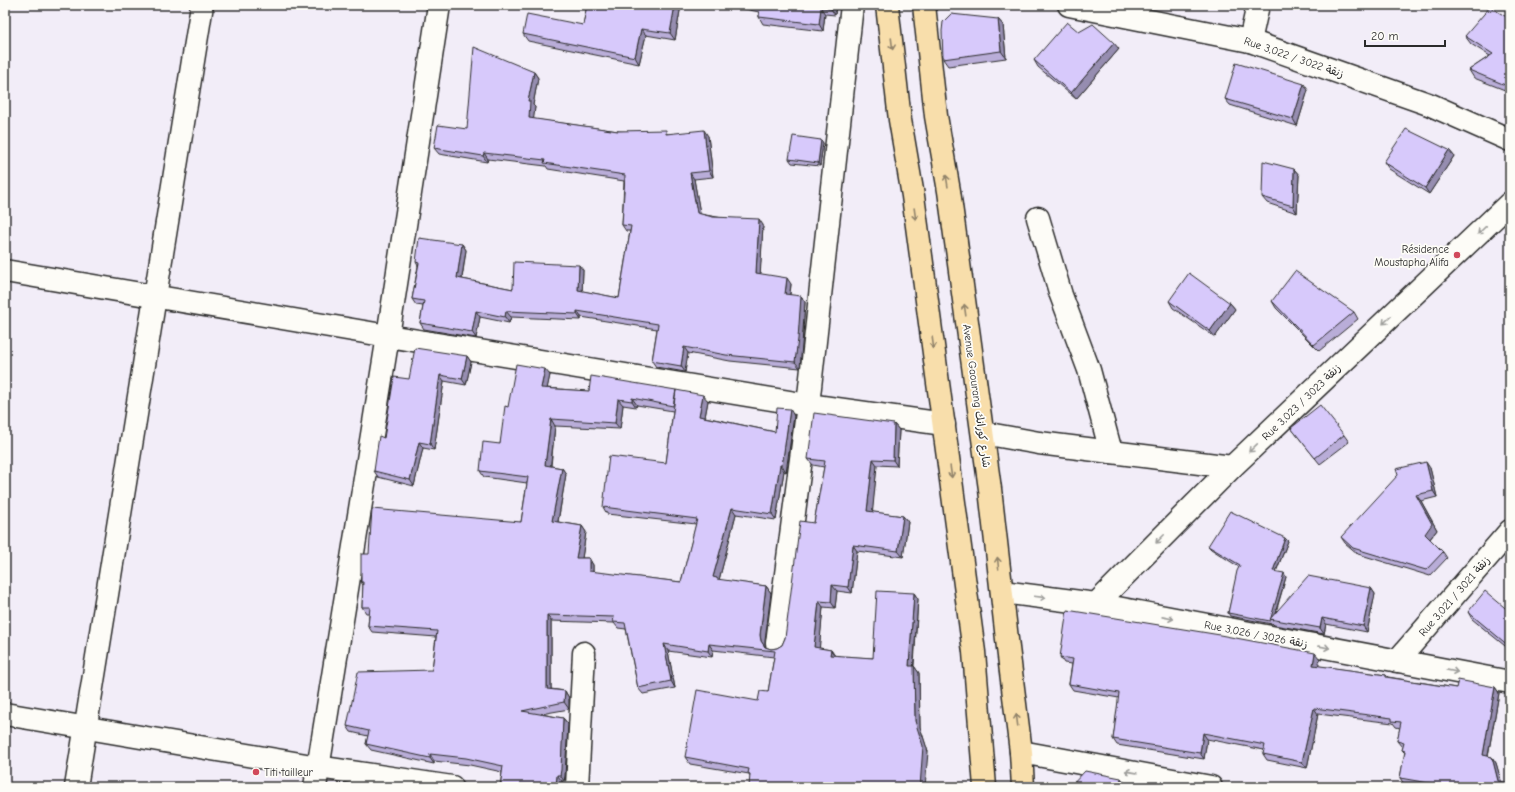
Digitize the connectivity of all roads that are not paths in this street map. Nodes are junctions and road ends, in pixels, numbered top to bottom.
1 (202, 5) edge
2 (439, 5) edge
3 (852, 5) edge
4 (887, 5) edge
5 (924, 5) edge
6 (1069, 5) edge
7 (1258, 5) edge
8 (1250, 41) junction
9 (1510, 140) edge
10 (1510, 203) edge
11 (1038, 218) dead end
12 (5, 271) edge
13 (155, 297) junction
14 (388, 336) junction
15 (808, 405) junction
16 (944, 424) junction
17 (982, 433) junction
18 (1111, 452) junction
19 (1232, 467) junction
20 (1510, 531) edge
21 (1002, 592) junction
22 (1096, 604) junction
23 (777, 643) dead end
24 (584, 653) dead end
25 (1397, 660) junction
26 (1510, 682) edge
27 (5, 714) edge
28 (84, 727) junction
29 (1021, 752) junction
30 (316, 777) edge
31 (76, 787) edge
32 (452, 787) edge
33 (576, 787) edge
34 (985, 787) edge
35 (1023, 787) edge
36 (1211, 787) edge

1 - 13 street
2 - 14 street
3 - 15 street
4 -> 16 main road
17 -> 5 main road, Avenue Gaourang شارع كورانك
6 - 8 street, Rue 3,022 / زنقة 3022
7 - 8 street
8 - 9 street, Rue 3,022 / زنقة 3022
10 -> 19 street, Rue 3,023 / زنقة 3023
11 - 18 street
12 - 13 street
13 - 14 street
13 - 28 street
14 - 15 street
14 - 30 street
15 - 16 street
15 - 23 street
16 -> 34 main road
17 - 18 street
21 -> 17 main road, Avenue Gaourang شارع كورانك
18 - 19 street
19 -> 22 street, Rue 3,023 / زنقة 3023
20 - 25 street, Rue 3,021 / زنقة 3021
21 -> 22 street, Rue 3,026 / زنقة 3026
29 -> 21 main road, Avenue Gaourang شارع كورانك
22 -> 25 street, Rue 3,026 / زنقة 3026
24 - 33 street
25 -> 26 street, Rue 3,026 / زنقة 3026
27 - 28 street
28 - 30 street
28 - 31 street
29 - 35 main road, Avenue Gaourang شارع كورانك
36 -> 29 street
30 - 32 street

